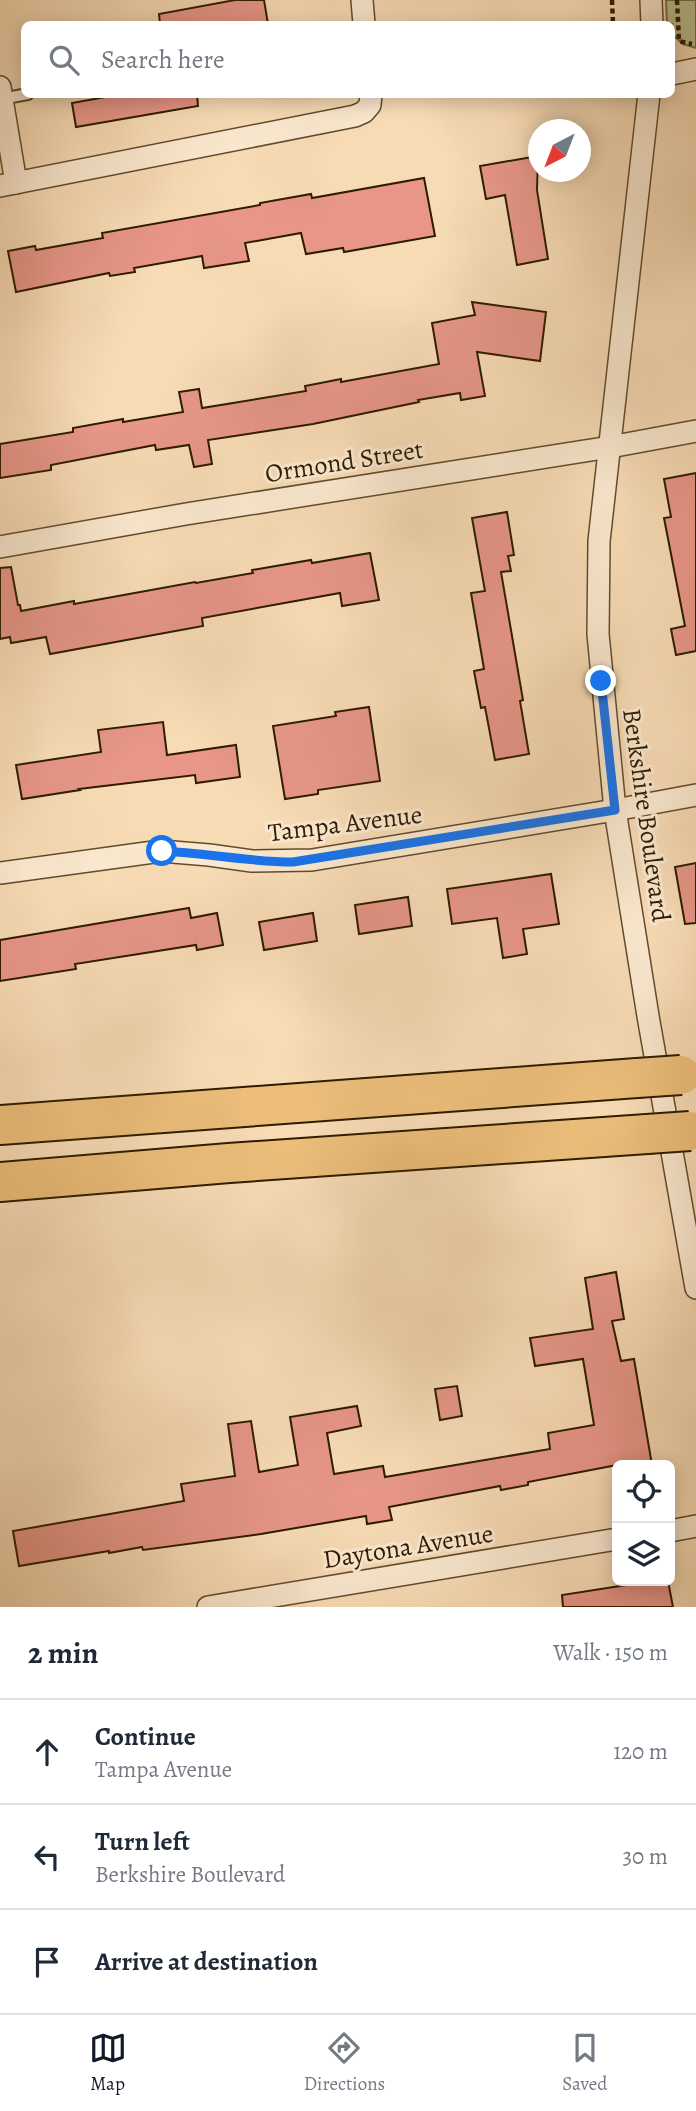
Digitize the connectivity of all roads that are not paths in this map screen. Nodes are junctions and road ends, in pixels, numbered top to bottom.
1 (362, 0) edge
2 (651, 0) edge
3 (364, 21) edge
4 (652, 21) edge
5 (696, 69) edge
6 (675, 73) edge
7 (21, 94) edge
8 (1, 95) edge
9 (371, 98) edge
10 (649, 98) edge
11 (8, 185) edge
12 (696, 431) edge
13 (610, 447) junction
14 (0, 547) edge
15 (696, 795) edge
16 (615, 810) junction
17 (0, 873) edge
18 (688, 1074) edge
19 (0, 1107) edge
20 (222, 1108) junction
21 (0, 1125) edge
22 (693, 1130) edge
23 (229, 1163) junction
24 (0, 1182) edge
25 (0, 1200) edge
26 (696, 1288) edge
27 (696, 1526) edge
28 (675, 1530) edge
29 (612, 1540) edge
30 (208, 1607) edge

1 - 3 street
2 - 4 street
5 - 6 street
7 - 8 lane
8 - 11 street
9 - 11 street
10 - 13 street, Berkshire Boulevard
12 - 13 street, Ormond Street
13 - 14 street, Ormond Street
13 - 16 street, Berkshire Boulevard
15 - 16 street, Tampa Avenue
16 - 17 street, Tampa Avenue
16 - 26 street, Berkshire Boulevard
18 - 20 highway, bridge
19 - 20 highway
20 - 21 highway
22 - 23 highway, bridge
23 - 24 highway
23 - 25 highway
27 - 28 street
29 - 30 street, Daytona Avenue

